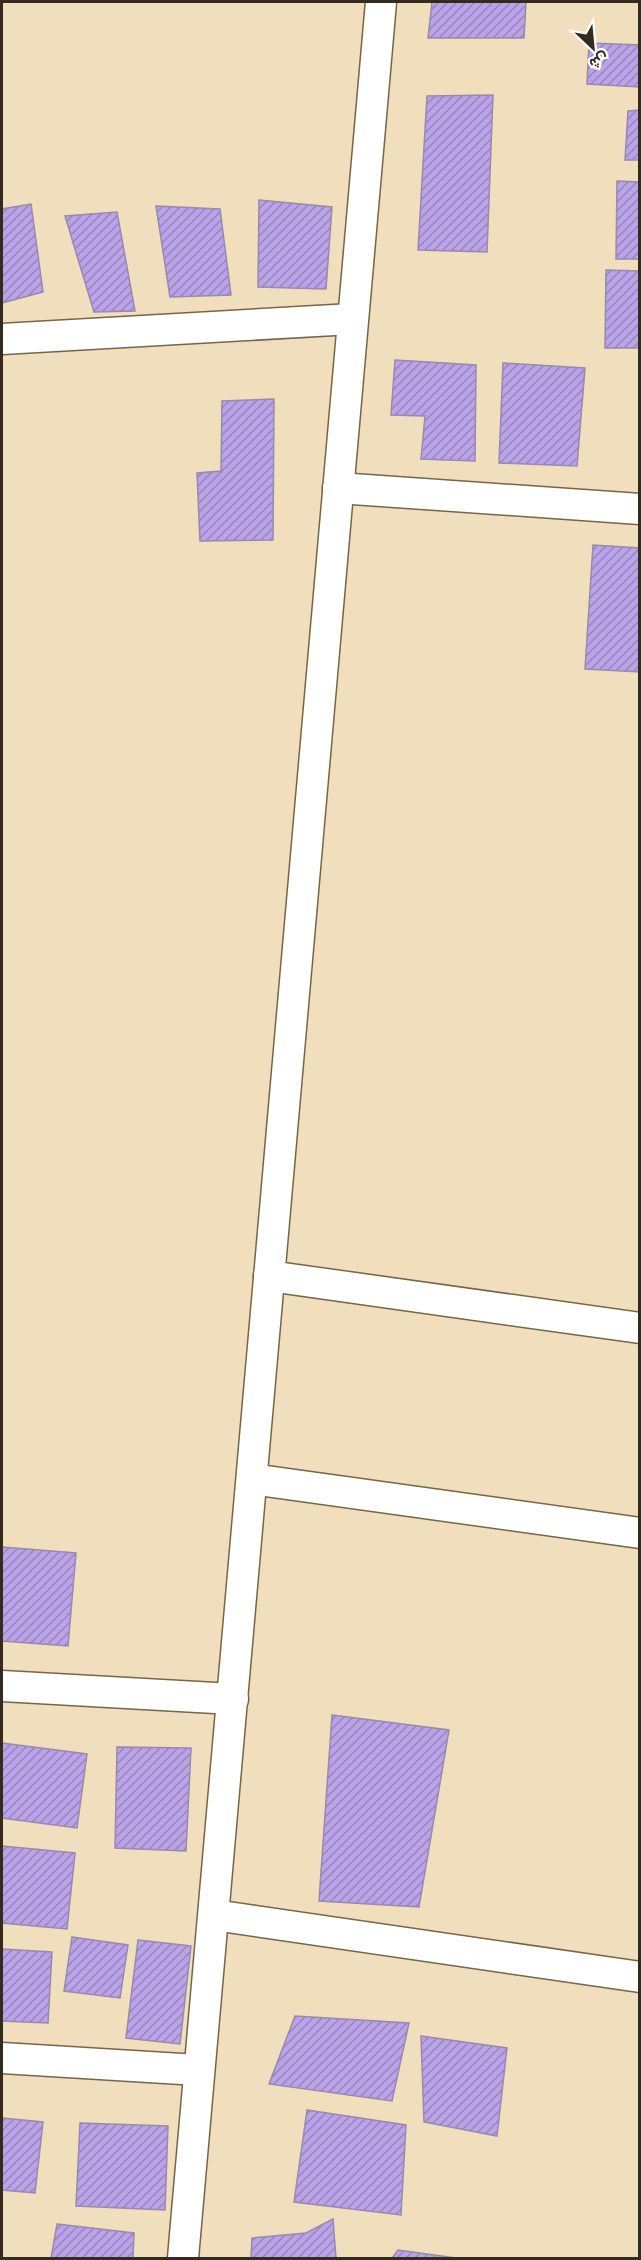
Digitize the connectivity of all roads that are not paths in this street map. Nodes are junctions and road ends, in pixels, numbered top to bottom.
1 (381, 2) edge
2 (352, 319) junction
3 (2, 339) edge
4 (338, 488) junction
5 (639, 509) edge
6 (270, 1276) junction
7 (639, 1328) edge
8 (252, 1479) junction
9 (639, 1533) edge
10 (2, 1686) edge
11 (233, 1699) junction
12 (214, 1915) junction
13 (639, 1977) edge
14 (2, 2058) edge
15 (198, 2070) junction
16 (183, 2259) edge

1 - 2 street
2 - 3 street
2 - 4 street
4 - 5 street
4 - 6 street
6 - 7 street
6 - 8 street
8 - 9 street
8 - 11 street
10 - 11 street
11 - 12 street
12 - 13 street
12 - 15 street
14 - 15 street
15 - 16 street

